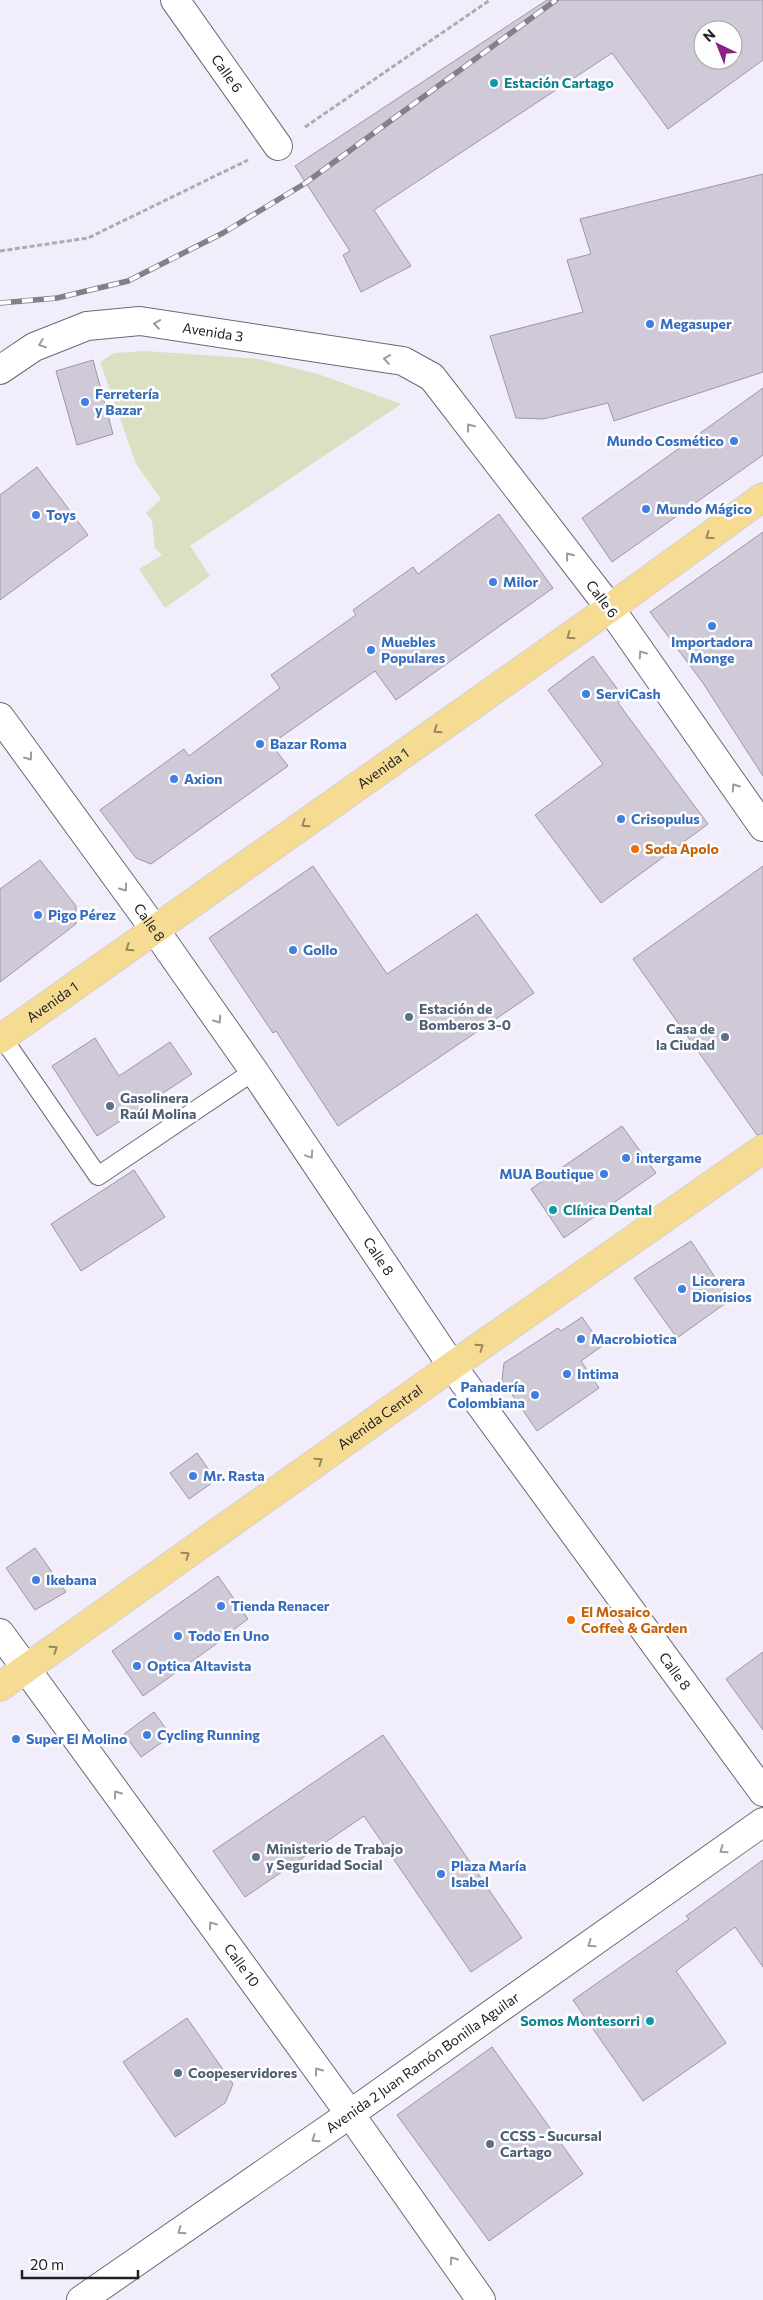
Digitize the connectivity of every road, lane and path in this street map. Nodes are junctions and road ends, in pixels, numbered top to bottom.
1 (176, 0) edge
2 (490, 0) edge
3 (278, 146) junction
4 (0, 251) edge
5 (0, 370) edge
6 (432, 377) joint
7 (763, 497) edge
8 (610, 608) junction
9 (0, 717) edge
10 (763, 827) edge
11 (155, 930) junction
12 (1, 1038) edge
13 (254, 1070) junction
14 (763, 1149) edge
15 (452, 1366) junction
16 (0, 1632) edge
17 (26, 1669) junction
18 (0, 1687) edge
19 (763, 1792) edge
20 (763, 1822) edge
21 (350, 2114) junction
22 (81, 2300) edge
23 (481, 2300) edge

1 - 3 street, Calle 6
2 - 3 path
3 - 4 path
6 -> 5 street, Avenida 3
8 -> 6 street, Calle 6
7 -> 8 main road, Avenida 1
10 -> 8 street, Calle 6
8 -> 11 main road, Avenida 1
9 -> 11 street, Calle 8
11 -> 12 main road, Avenida 1
11 -> 13 street, Calle 8
12 - 13 lane
13 -> 15 street, Calle 8
15 -> 14 main road, Avenida Central
17 -> 15 main road, Avenida Central
15 - 19 street, Calle 8
16 - 17 street, Calle 10
17 - 18 main road, Avenida Central
21 -> 17 street, Calle 10
20 -> 21 street, Avenida 2 Juan Ramón Bonilla Aguilar
21 -> 22 street, Avenida 2 Juan Ramón Bonilla Aguilar
23 -> 21 street, Calle 10

